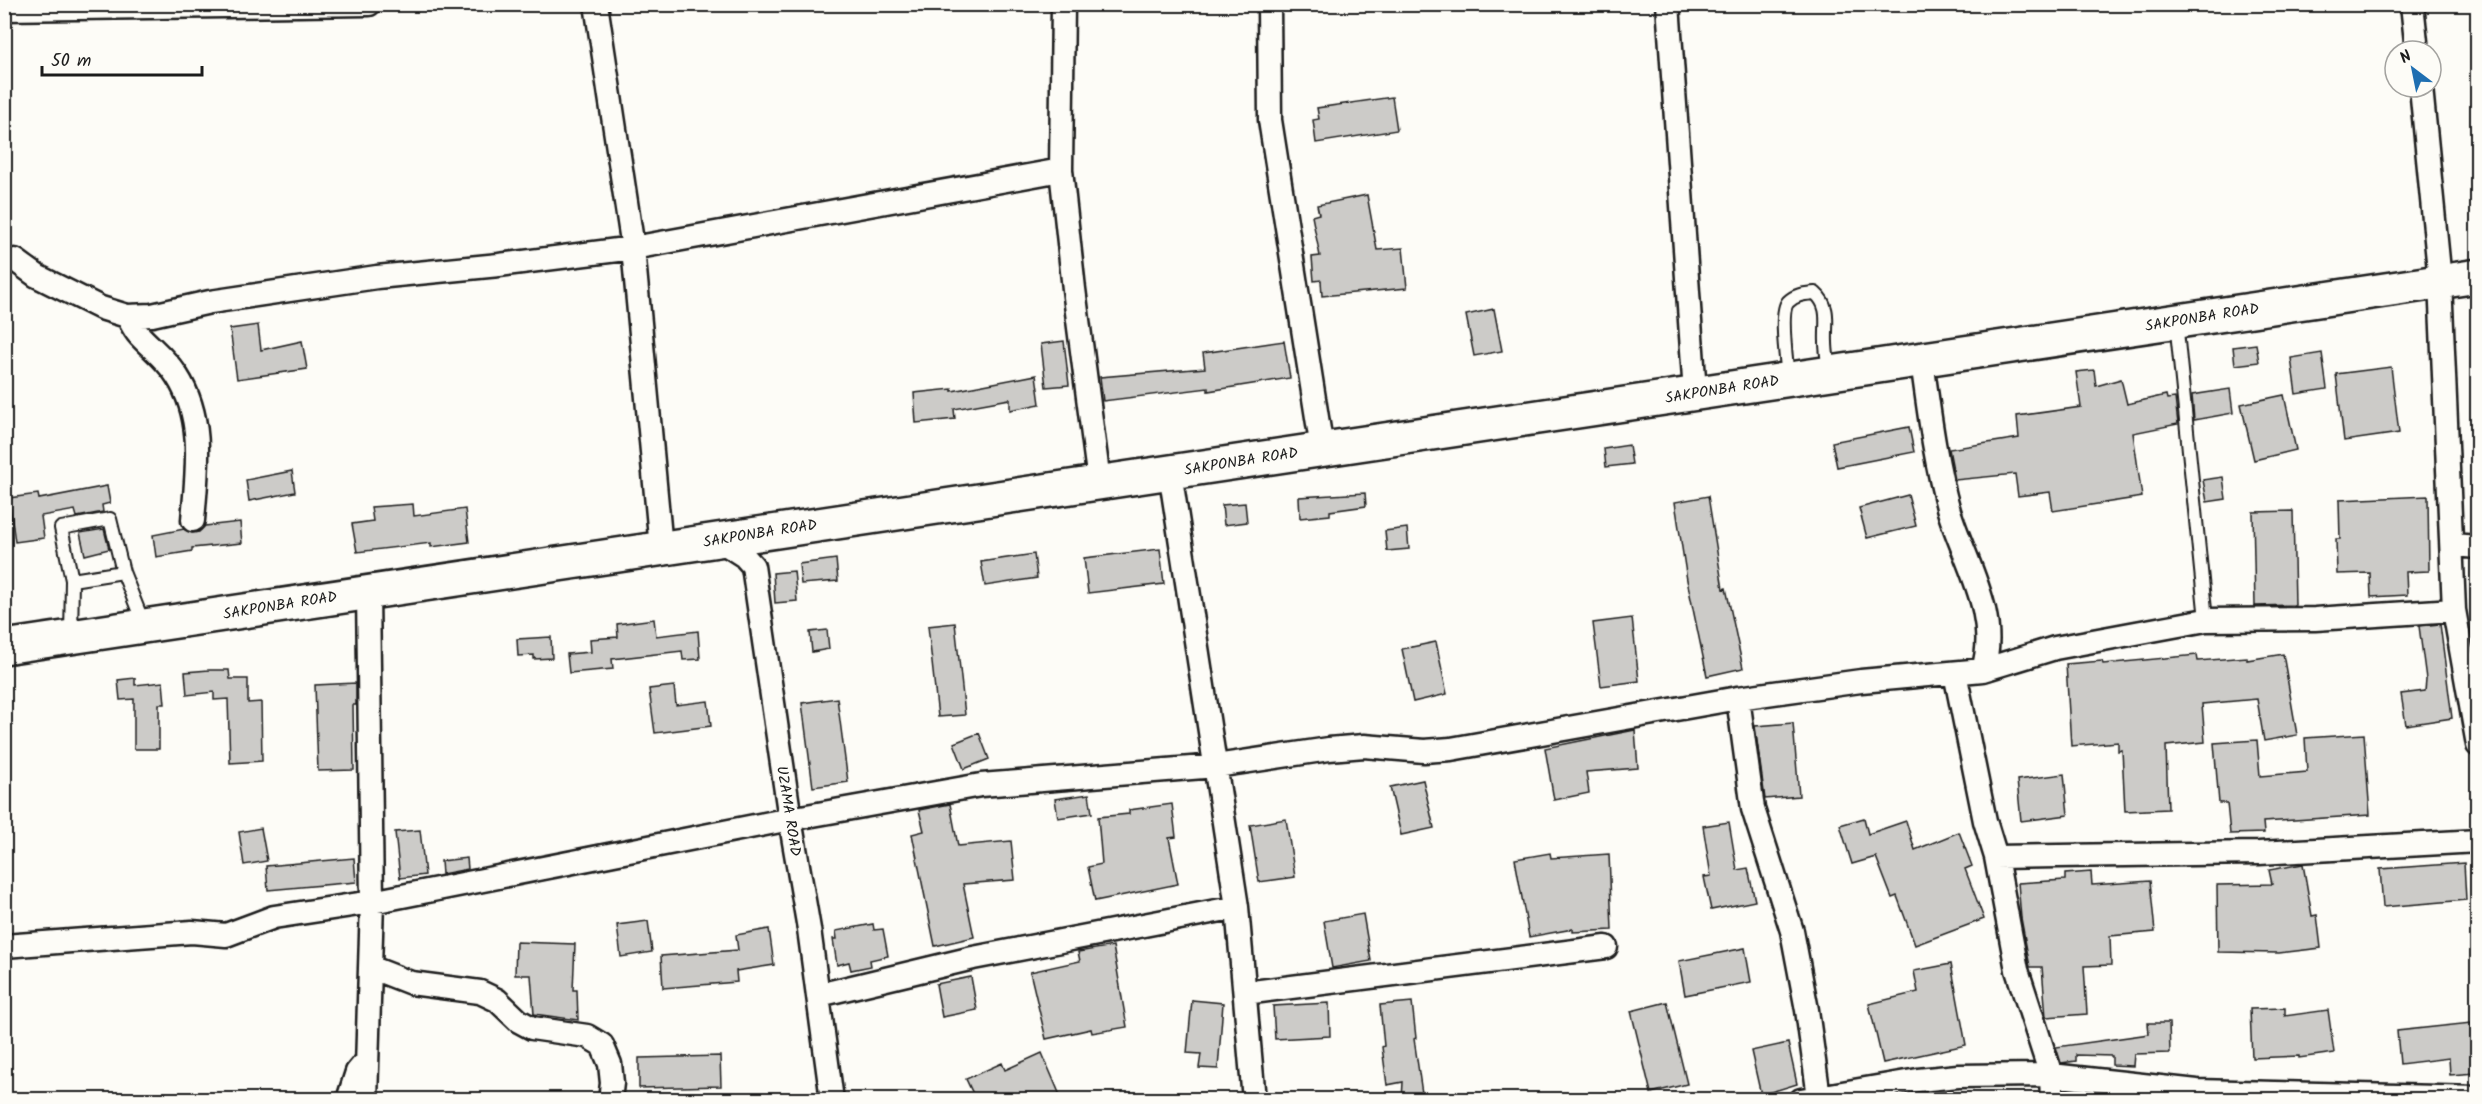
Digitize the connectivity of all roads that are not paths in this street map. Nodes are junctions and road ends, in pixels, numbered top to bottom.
1 (369, 4) edge
2 (596, 4) edge
3 (1063, 4) edge
4 (1269, 4) edge
5 (1668, 4) edge
6 (2412, 4) edge
7 (4, 9) edge
8 (2416, 39) edge
9 (2422, 99) edge
10 (1061, 170) junction
11 (633, 248) junction
12 (15, 260) dead end
13 (2478, 276) edge
14 (2440, 281) junction
15 (127, 316) junction
16 (2176, 320) junction
17 (1922, 361) junction
18 (1829, 372) junction
19 (1788, 379) junction
20 (1695, 393) junction
21 (1322, 449) junction
22 (1170, 472) junction
23 (1099, 482) junction
24 (193, 520) dead end
25 (719, 540) junction
26 (2452, 545) junction
27 (2478, 547) edge
28 (661, 548) junction
29 (123, 572) junction
30 (72, 580) junction
31 (368, 592) junction
32 (2454, 610) junction
33 (2206, 620) junction
34 (144, 626) junction
35 (70, 637) junction
36 (4, 647) edge
37 (1983, 670) junction
38 (1955, 673) junction
39 (1738, 698) junction
40 (2478, 745) edge
41 (1216, 766) junction
42 (790, 819) junction
43 (2478, 841) edge
44 (1996, 857) junction
45 (372, 902) junction
46 (1236, 908) junction
47 (4, 946) edge
48 (1606, 947) dead end
49 (370, 967) junction
50 (1245, 993) junction
51 (819, 995) junction
52 (368, 1059) junction
53 (2051, 1075) junction
54 (2301, 1096) edge
55 (2478, 1098) edge
56 (1813, 1099) edge
57 (348, 1100) edge
58 (366, 1100) edge
59 (610, 1100) edge
60 (832, 1100) edge
61 (1254, 1100) edge
62 (2052, 1100) edge

1 - 7 street
2 - 11 street
3 - 10 street
4 - 21 street
5 - 20 street
6 - 8 street
9 - 14 street
10 - 11 street
10 - 23 street
11 - 15 street
11 - 28 street
12 - 15 street
13 - 14 main road, SAKPONBA ROAD
14 - 16 main road, SAKPONBA ROAD
14 - 26 street
15 - 24 street
16 - 17 main road, SAKPONBA ROAD
16 - 33 lane
17 - 18 main road, SAKPONBA ROAD
17 - 37 street
18 - 19 main road, SAKPONBA ROAD
18 - 19 lane
19 - 20 main road, SAKPONBA ROAD
20 - 21 main road, SAKPONBA ROAD
21 - 22 main road, SAKPONBA ROAD
22 - 23 main road, SAKPONBA ROAD
22 - 41 street
23 - 25 main road, SAKPONBA ROAD
25 - 28 main road, SAKPONBA ROAD
25 - 42 street, UZAMA ROAD
26 - 27 street
26 - 32 street
28 - 31 main road, SAKPONBA ROAD
29 - 30 lane
29 - 30 lane
29 - 34 lane
30 - 35 lane
31 - 34 main road, SAKPONBA ROAD
31 - 45 street
32 - 33 street
32 - 40 street
33 - 37 street
34 - 35 main road, SAKPONBA ROAD
35 - 36 main road, SAKPONBA ROAD
37 - 38 street
38 - 39 street
38 - 44 street
39 - 41 street
39 - 56 street
41 - 42 street
41 - 46 street
42 - 45 street
42 - 51 street, UZAMA ROAD
43 - 44 street
44 - 53 street
45 - 47 street
45 - 49 street
46 - 50 street
46 - 51 street
48 - 50 street
49 - 52 street
49 - 59 street
50 - 61 street
51 - 60 street, UZAMA ROAD
52 - 57 street
52 - 58 street
53 - 54 street
53 - 56 street
53 - 62 street
54 - 55 street

